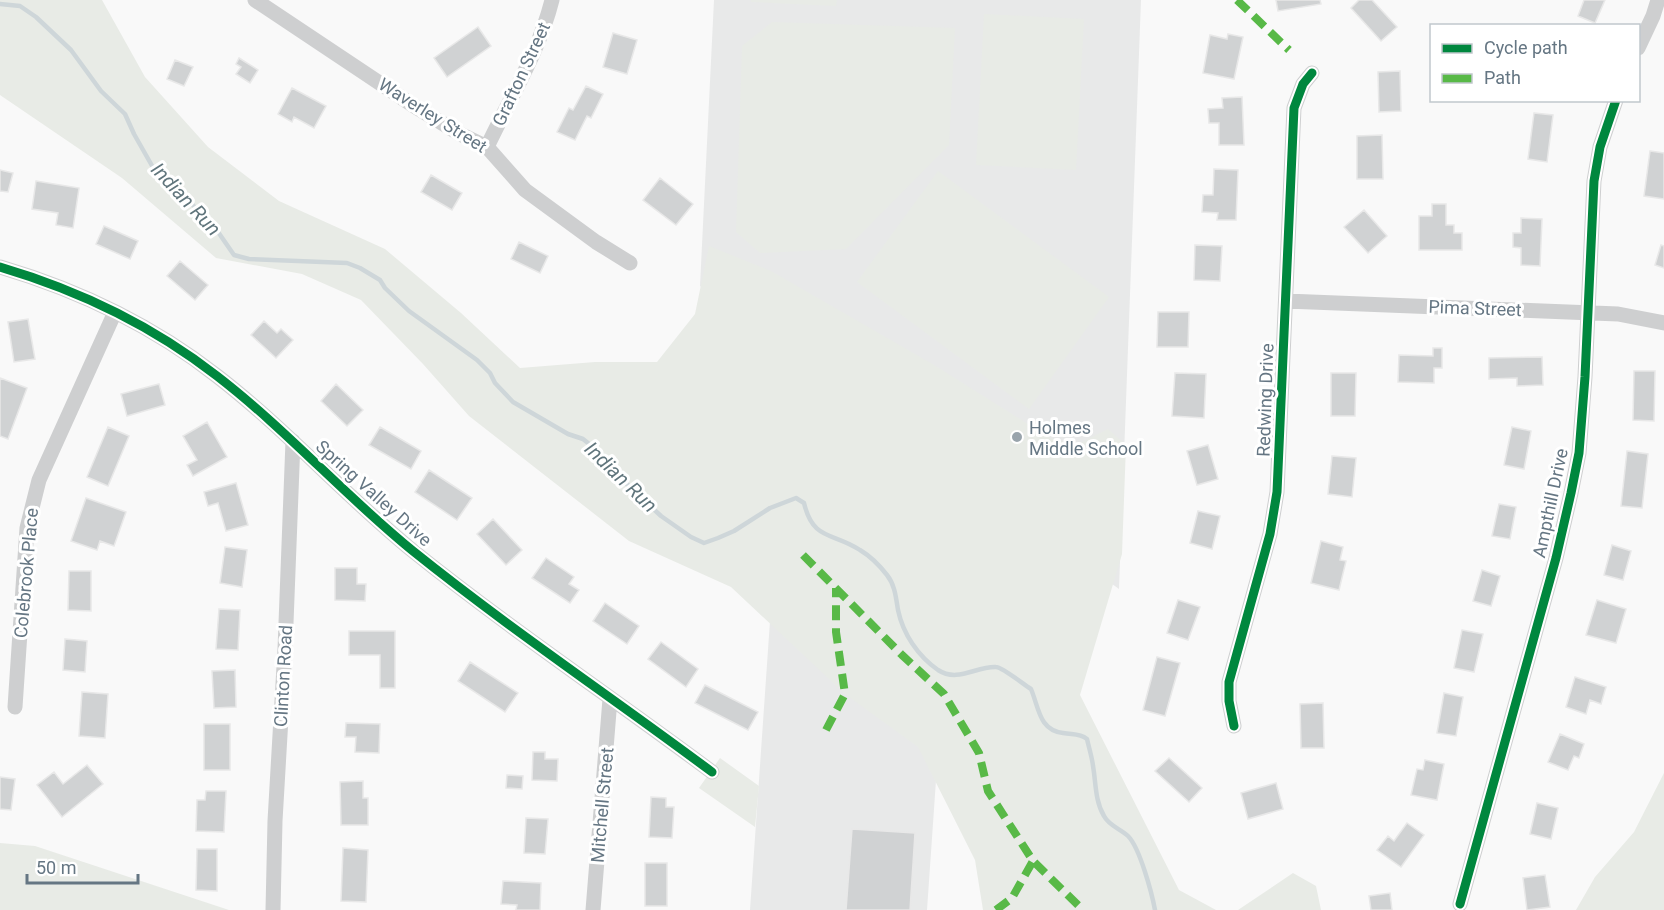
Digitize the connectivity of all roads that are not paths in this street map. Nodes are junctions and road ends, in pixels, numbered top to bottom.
1 (255, 0) edge
2 (552, 0) edge
3 (1658, 0) edge
4 (1640, 44) edge
5 (1312, 73) dead end
6 (1615, 102) edge
7 (487, 147) junction
8 (630, 263) dead end
9 (0, 267) edge
10 (1286, 301) junction
11 (115, 312) junction
12 (1588, 313) junction
13 (1664, 323) edge
14 (292, 441) junction
15 (610, 699) junction
16 (15, 707) dead end
17 (1234, 726) dead end
18 (712, 772) dead end
19 (1460, 904) dead end
20 (273, 910) edge
21 (593, 910) edge

1 - 7 street, Waverley Street
2 - 7 street, Grafton Street
3 - 4 street
5 - 10 street, Redwing Drive
6 - 12 street, Ampthill Drive
7 - 8 street, Waverley Street
9 - 11 street, Spring Valley Drive
10 - 12 street, Pima Street
10 - 17 street, Redwing Drive
11 - 14 street, Spring Valley Drive
11 - 16 street, Colebrook Place
12 - 13 street, Pima Street
12 - 19 street, Ampthill Drive
14 - 15 street, Spring Valley Drive
14 - 20 street, Clinton Road
15 - 18 street, Spring Valley Drive
15 - 21 street, Mitchell Street

